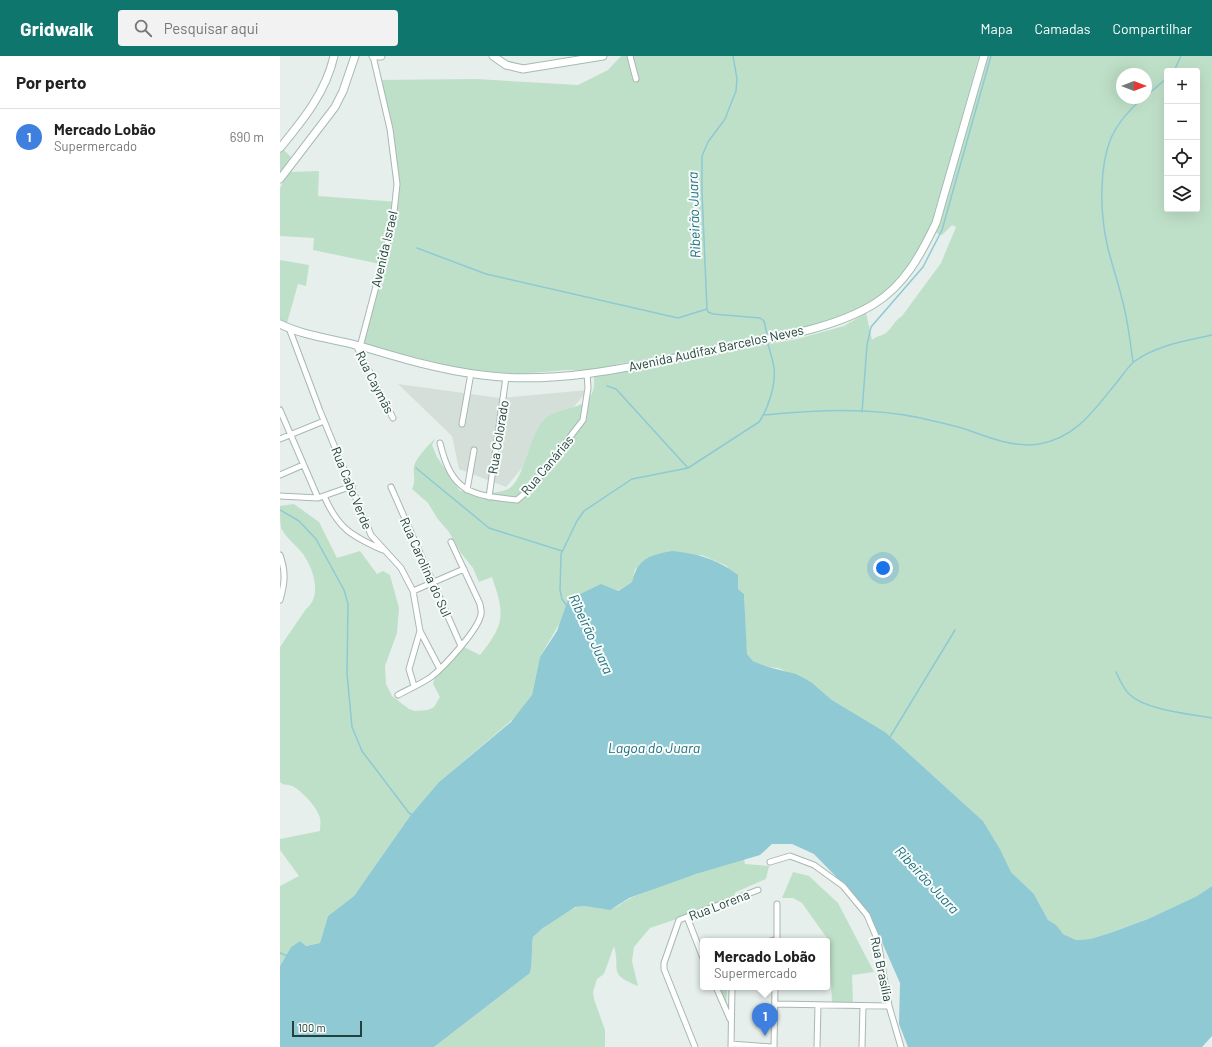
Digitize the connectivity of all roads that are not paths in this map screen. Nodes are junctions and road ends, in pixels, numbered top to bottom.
1 (334, 56) edge
2 (354, 56) edge
3 (373, 56) edge
4 (381, 56) edge
5 (492, 56) edge
6 (603, 56) edge
7 (630, 56) edge
8 (984, 56) edge
9 (636, 79) dead end
10 (280, 148) edge
11 (281, 175) edge
12 (283, 326) edge
13 (358, 346) junction
14 (587, 372) junction
15 (471, 373) junction
16 (506, 377) junction
17 (280, 410) edge
18 (393, 418) dead end
19 (324, 421) junction
20 (462, 424) dead end
21 (290, 434) junction
22 (280, 439) edge
23 (440, 443) dead end
24 (474, 450) dead end
25 (303, 465) junction
26 (280, 475) edge
27 (352, 486) junction
28 (391, 487) dead end
29 (467, 490) junction
30 (280, 496) edge
31 (324, 496) junction
32 (489, 497) junction
33 (318, 498) junction
34 (451, 542) dead end
35 (384, 551) junction
36 (280, 555) edge
37 (464, 570) junction
38 (283, 582) edge
39 (432, 583) junction
40 (413, 591) junction
41 (280, 600) edge
42 (420, 630) junction
43 (461, 646) junction
44 (440, 669) junction
45 (414, 686) junction
46 (398, 695) dead end
47 (770, 862) dead end
48 (758, 890) dead end
49 (777, 904) dead end
50 (687, 917) junction
51 (777, 938) edge
52 (700, 950) edge
53 (717, 990) edge
54 (732, 990) edge
55 (775, 990) edge
56 (775, 1004) junction
57 (818, 1005) junction
58 (863, 1006) junction
59 (889, 1006) junction
60 (730, 1021) junction
61 (731, 1046) edge
62 (695, 1047) edge
63 (773, 1047) edge
64 (817, 1047) edge
65 (862, 1047) edge
66 (901, 1047) edge

1 - 10 main road
2 - 11 main road
3 - 4 main road
3 - 13 street, Avenida Israel
5 - 6 main road
7 - 9 street
8 - 14 main road, Avenida Audifax Barcelos Neves
12 - 13 main road, Avenida Audifax Barcelos Neves
12 - 19 street, Rua Cabo Verde
13 - 15 main road, Avenida Audifax Barcelos Neves
13 - 18 street, Rua Caymãs
14 - 16 main road, Avenida Audifax Barcelos Neves
14 - 32 street, Rua Canárias
15 - 16 main road, Avenida Audifax Barcelos Neves
15 - 20 street
16 - 32 street, Rua Colorado
17 - 21 street
19 - 21 street
19 - 27 street, Rua Cabo Verde
21 - 22 street
21 - 25 street
23 - 29 street, Rua Canárias
24 - 29 street
25 - 26 street
25 - 33 street
27 - 31 street
27 - 35 street, Rua Cabo Verde
28 - 39 street, Rua Carolina do Sul
29 - 32 street, Rua Canárias
30 - 33 street
31 - 33 street
31 - 35 street
34 - 37 street
35 - 40 street, Rua Cabo Verde
36 - 38 street
37 - 39 street
37 - 43 street
38 - 41 street
39 - 40 street
39 - 43 street, Rua Carolina do Sul
40 - 42 street, Rua Cabo Verde
42 - 44 street
42 - 45 street, Rua Cabo Verde
43 - 44 street
44 - 45 street
45 - 46 street
47 - 59 street, Rua Brasília
48 - 50 street, Rua Lorena
49 - 51 street
50 - 52 street
50 - 62 street, Rua Lorena
53 - 60 street
54 - 60 street
55 - 56 street
56 - 57 street
56 - 63 street
57 - 58 street
57 - 64 street
58 - 59 street
58 - 65 street
59 - 66 street, Rua Brasília
60 - 61 street
61 - 63 street

